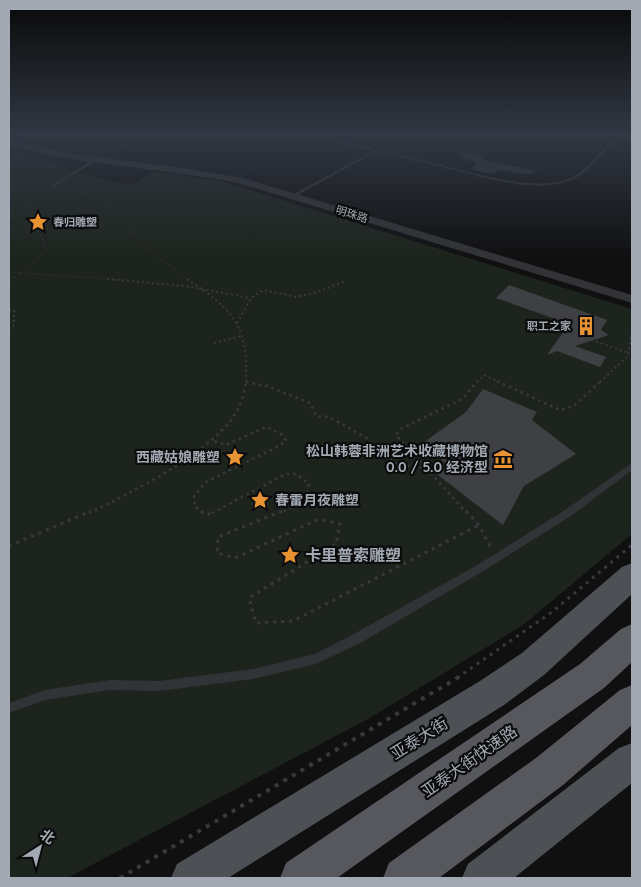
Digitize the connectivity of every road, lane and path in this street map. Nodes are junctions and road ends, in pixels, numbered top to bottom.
1 (68, 176) edge
2 (221, 176) edge
3 (329, 176) edge
4 (486, 176) edge
5 (577, 176) edge
6 (9, 181) edge
7 (16, 182) junction
8 (9, 185) edge
9 (52, 186) junction
10 (14, 188) junction
11 (9, 193) edge
12 (293, 196) junction
13 (9, 215) edge
14 (18, 219) junction
15 (9, 272) edge
16 (21, 273) junction
17 (9, 281) edge
18 (344, 281) dead end
19 (205, 291) junction
20 (251, 298) junction
21 (632, 299) edge
22 (9, 310) edge
23 (237, 324) junction
24 (549, 325) dead end
25 (632, 329) edge
26 (9, 330) edge
27 (241, 336) junction
28 (214, 343) dead end
29 (631, 343) edge
30 (628, 355) junction
31 (632, 358) edge
32 (246, 382) junction
33 (211, 440) junction
34 (632, 466) edge
35 (426, 468) junction
36 (479, 525) junction
37 (632, 545) edge
38 (9, 546) edge
39 (496, 559) junction
40 (632, 576) edge
41 (632, 640) edge
42 (632, 702) edge
43 (9, 708) edge
44 (632, 761) edge
45 (120, 878) edge
46 (191, 878) edge
47 (302, 878) edge
48 (404, 878) edge
49 (482, 878) edge

1 - 9 lane
2 - 12 street, 明珠路
3 - 12 lane
4 - 5 lane
6 - 7 path
7 - 8 path
7 - 9 path
8 - 10 path
9 - 19 path
10 - 11 path
10 - 14 path
12 - 21 street, 明珠路
13 - 14 path
14 - 16 path
15 - 16 path
16 - 17 path
16 - 19 path
18 - 20 path
19 - 20 path
19 - 23 path
20 - 23 path
22 - 26 path
23 - 27 path
24 - 30 path
25 - 29 path
27 - 28 path
27 - 32 path
29 - 30 path
30 - 31 path
30 - 35 path
32 - 33 path
32 - 35 path
33 - 36 path
33 - 38 path
34 - 39 lane
35 - 36 path
36 - 39 path
37 - 45 path
39 - 43 lane
40 - 46 main road, 亚泰大街
41 - 47 highway, 亚泰大街快速路
42 - 48 highway
44 - 49 main road

